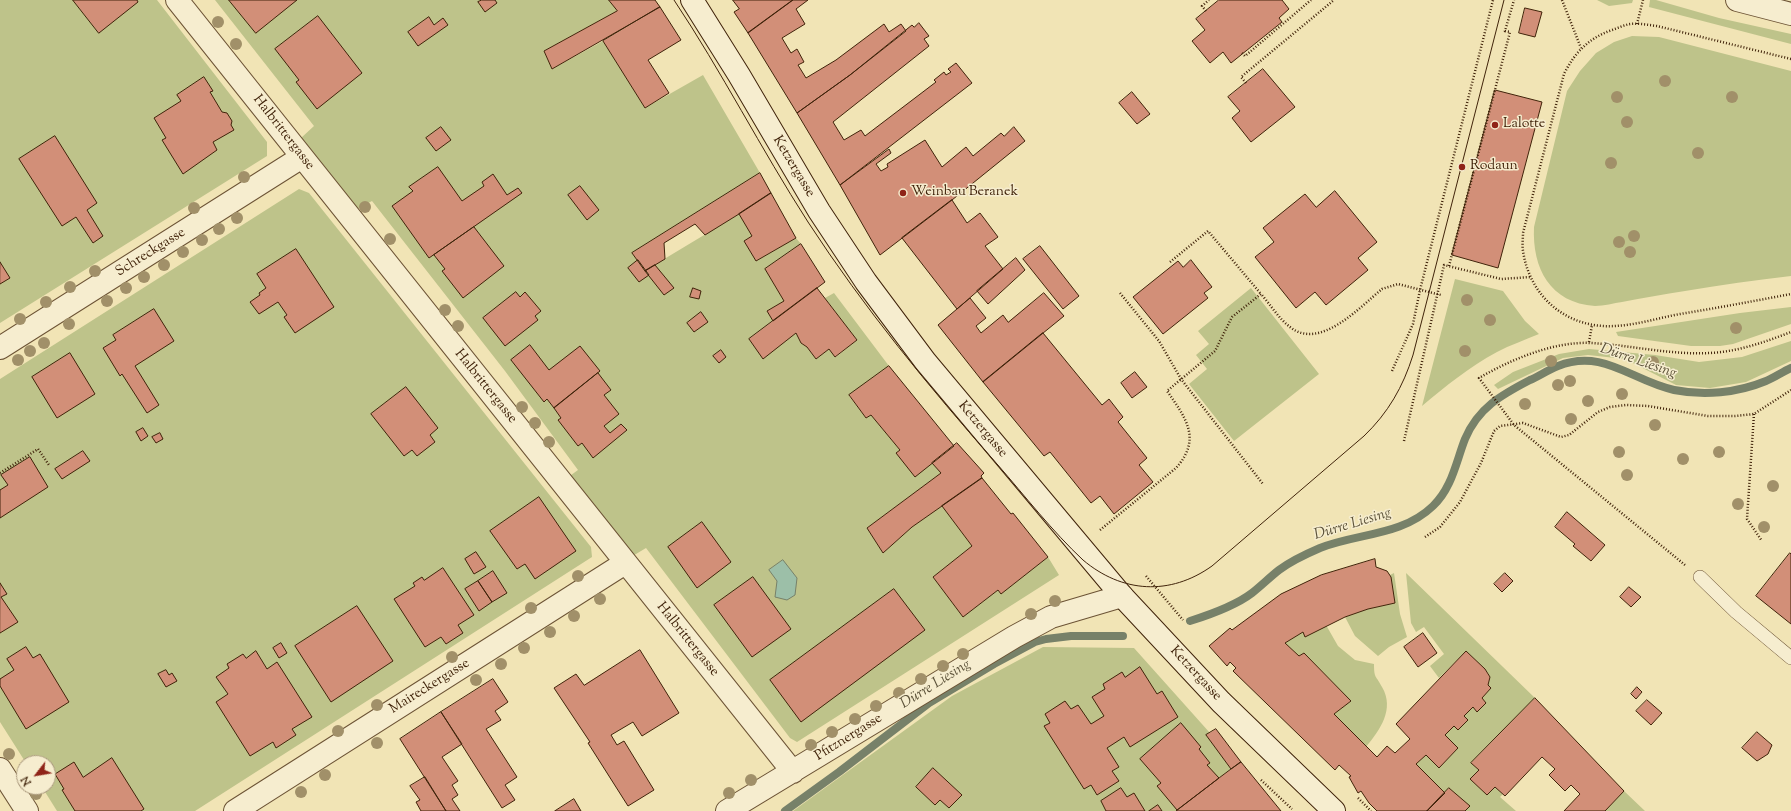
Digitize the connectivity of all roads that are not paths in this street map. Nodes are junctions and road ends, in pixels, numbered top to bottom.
1 (178, 0) edge
2 (692, 0) edge
3 (1737, 0) edge
4 (1791, 14) edge
5 (302, 157) junction
6 (0, 348) edge
7 (625, 563) junction
8 (1700, 577) road end
9 (1122, 596) junction
10 (1791, 658) edge
11 (0, 769) edge
12 (793, 772) junction
13 (27, 811) edge
14 (235, 811) edge
15 (727, 811) edge
16 (1334, 811) edge

1 - 5 street, Halbrittergasse
2 - 9 street, Ketzergasse
3 - 4 street
5 - 6 street, Schreckgasse
5 - 7 street, Halbrittergasse
7 - 12 street, Halbrittergasse
7 - 14 street, Maireckergasse
8 - 10 lane
9 - 12 street, Pfitznergasse
9 - 16 street, Ketzergasse
11 - 13 street
12 - 15 street, Pfitznergasse

